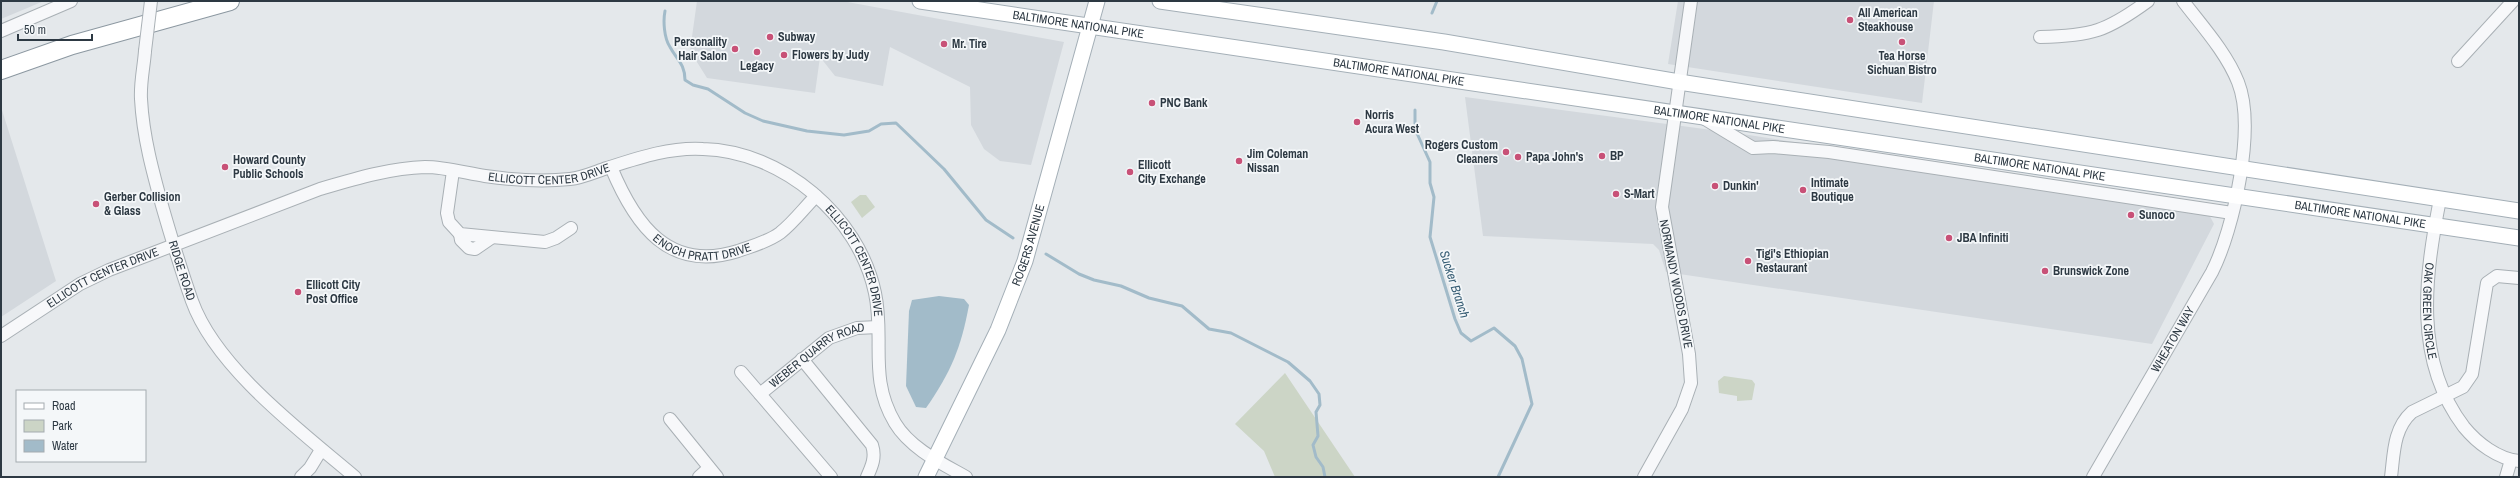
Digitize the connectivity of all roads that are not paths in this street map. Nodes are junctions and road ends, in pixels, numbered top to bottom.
1 (71, 1) edge
2 (151, 1) edge
3 (230, 1) edge
4 (920, 1) edge
5 (1097, 1) edge
6 (1160, 1) edge
7 (1692, 1) edge
8 (2148, 1) edge
9 (2183, 1) edge
10 (2512, 1) edge
11 (1089, 26) junction
12 (1, 31) edge
13 (2040, 37) dead end
14 (2458, 61) dead end
15 (1, 70) edge
16 (1679, 82) junction
17 (1674, 114) junction
18 (1705, 119) junction
19 (611, 167) junction
20 (2240, 169) junction
21 (453, 171) junction
22 (2235, 195) junction
23 (816, 196) junction
24 (2440, 199) junction
25 (2519, 211) edge
26 (2232, 213) junction
27 (2435, 225) junction
28 (571, 228) dead end
29 (2519, 238) edge
30 (173, 245) junction
31 (2519, 278) edge
32 (878, 327) junction
33 (1, 336) edge
34 (802, 359) junction
35 (741, 372) dead end
36 (760, 394) junction
37 (2445, 398) junction
38 (670, 419) dead end
39 (321, 450) junction
40 (934, 459) junction
41 (2515, 461) edge
42 (713, 473) edge
43 (301, 477) edge
44 (355, 477) edge
45 (699, 477) edge
46 (831, 477) edge
47 (867, 477) edge
48 (926, 477) edge
49 (966, 477) edge
50 (1644, 477) edge
51 (2094, 477) edge
52 (2391, 477) edge
53 (2506, 477) edge

1 - 12 street
2 - 30 street, RIDGE ROAD, bridge
3 - 15 highway
4 - 11 main road, BALTIMORE NATIONAL PIKE
5 - 11 main road, ROGERS AVENUE
6 - 16 main road
7 - 16 street, NORMANDY WOODS DRIVE
8 - 13 street
9 - 20 street, WHEATON WAY
10 - 14 street
11 - 17 main road, BALTIMORE NATIONAL PIKE
11 - 40 main road, ROGERS AVENUE
16 - 17 street, NORMANDY WOODS DRIVE
16 - 20 main road
17 - 18 main road, BALTIMORE NATIONAL PIKE
17 - 50 street, NORMANDY WOODS DRIVE
18 - 22 main road, BALTIMORE NATIONAL PIKE
18 - 26 street
19 - 21 street, ELLICOTT CENTER DRIVE
19 - 23 street, ELLICOTT CENTER DRIVE
19 - 23 street, ENOCH PRATT DRIVE
20 - 22 street, WHEATON WAY
20 - 24 main road
21 - 28 street
21 - 30 street, ELLICOTT CENTER DRIVE
22 - 26 street, WHEATON WAY
22 - 27 main road, BALTIMORE NATIONAL PIKE
23 - 32 street, ELLICOTT CENTER DRIVE
24 - 25 main road
24 - 27 street, OAK GREEN CIRCLE
26 - 51 street, WHEATON WAY
27 - 29 main road, BALTIMORE NATIONAL PIKE
27 - 37 street, OAK GREEN CIRCLE
30 - 33 street, ELLICOTT CENTER DRIVE
30 - 39 street, RIDGE ROAD
31 - 37 street
32 - 34 street, WEBER QUARRY ROAD
32 - 40 street, ELLICOTT CENTER DRIVE
34 - 36 street, WEBER QUARRY ROAD
34 - 47 street
35 - 36 street
36 - 46 street
37 - 41 street, OAK GREEN CIRCLE
37 - 52 street
38 - 42 street
39 - 43 street
39 - 44 street, RIDGE ROAD
40 - 48 main road, ROGERS AVENUE
40 - 49 street, ELLICOTT CENTER DRIVE
41 - 53 street
42 - 45 street

